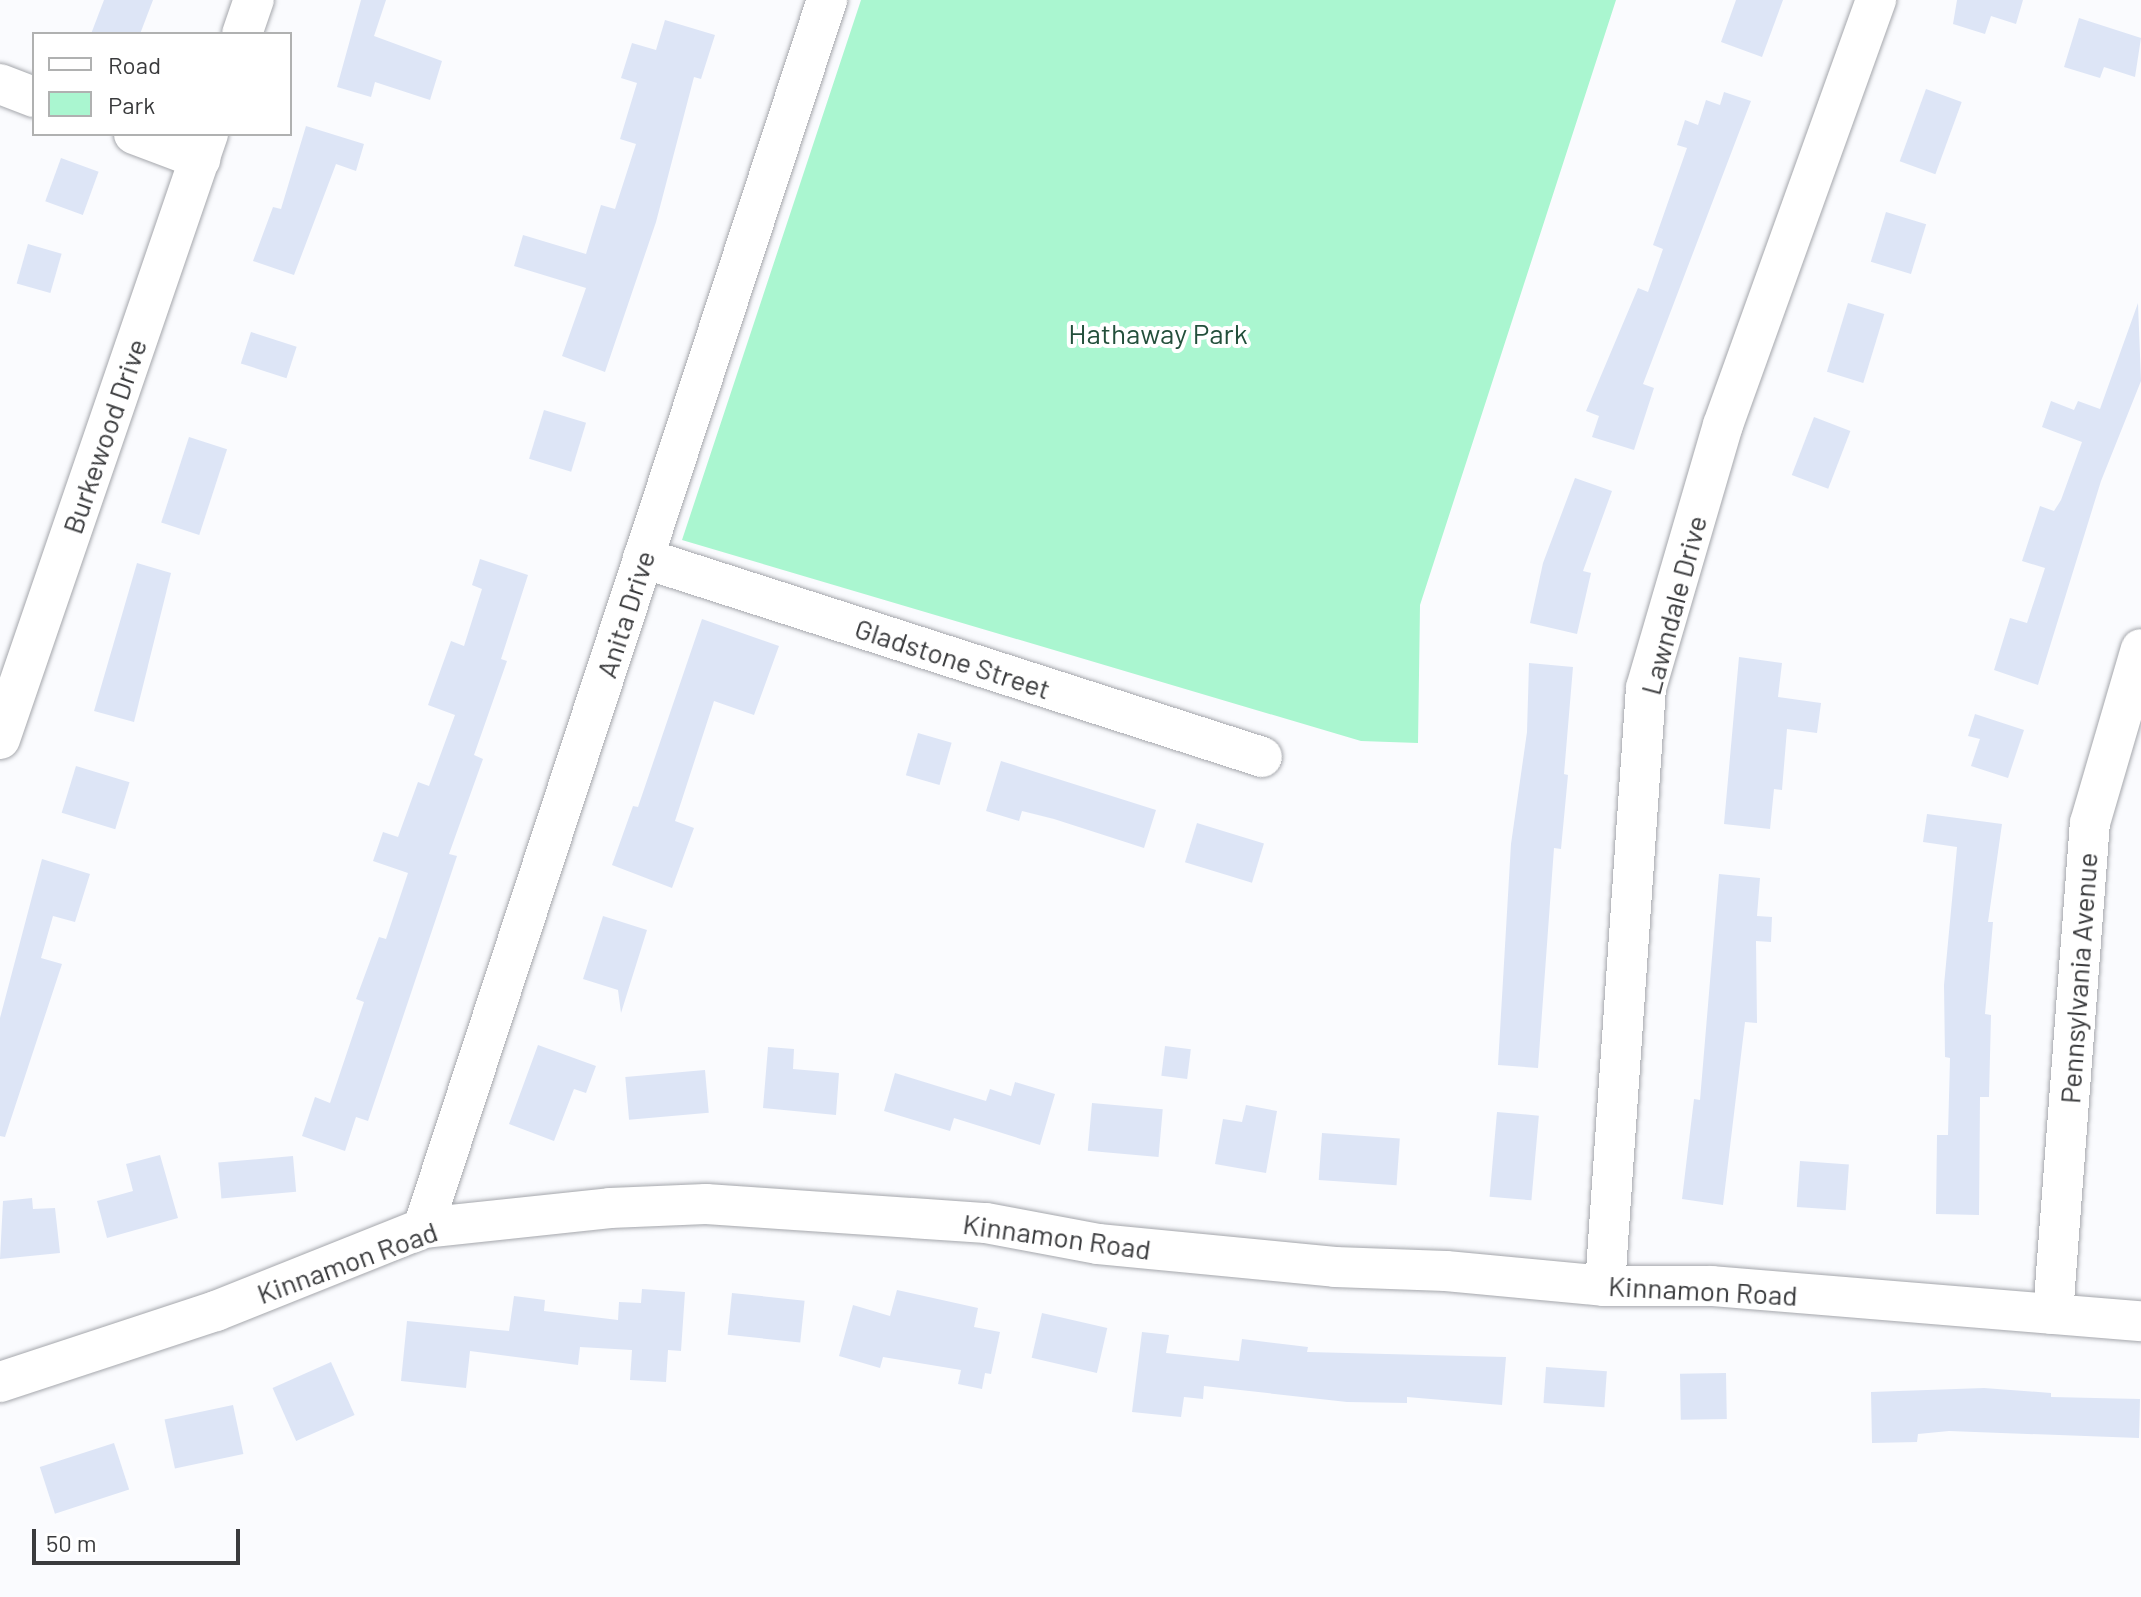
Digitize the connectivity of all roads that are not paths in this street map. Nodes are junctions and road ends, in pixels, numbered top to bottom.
1 (254, 0) edge
2 (827, 0) edge
3 (1876, 0) edge
4 (243, 32) edge
5 (0, 84) edge
6 (32, 96) edge
7 (146, 136) edge
8 (204, 146) edge
9 (643, 558) junction
10 (2141, 649) edge
11 (0, 739) edge
12 (1262, 757) dead end
13 (423, 1228) junction
14 (1605, 1286) junction
15 (2053, 1314) junction
16 (2141, 1321) edge
17 (0, 1382) edge

1 - 4 street
2 - 9 street, Anita Drive
3 - 14 street, Lawndale Drive
5 - 6 street
7 - 8 street
8 - 11 street, Burkewood Drive
9 - 12 street, Gladstone Street
9 - 13 street, Anita Drive
10 - 15 street, Pennsylvania Avenue
13 - 14 street, Kinnamon Road
13 - 17 street, Kinnamon Road
14 - 15 street, Kinnamon Road
15 - 16 street, Kinnamon Road

